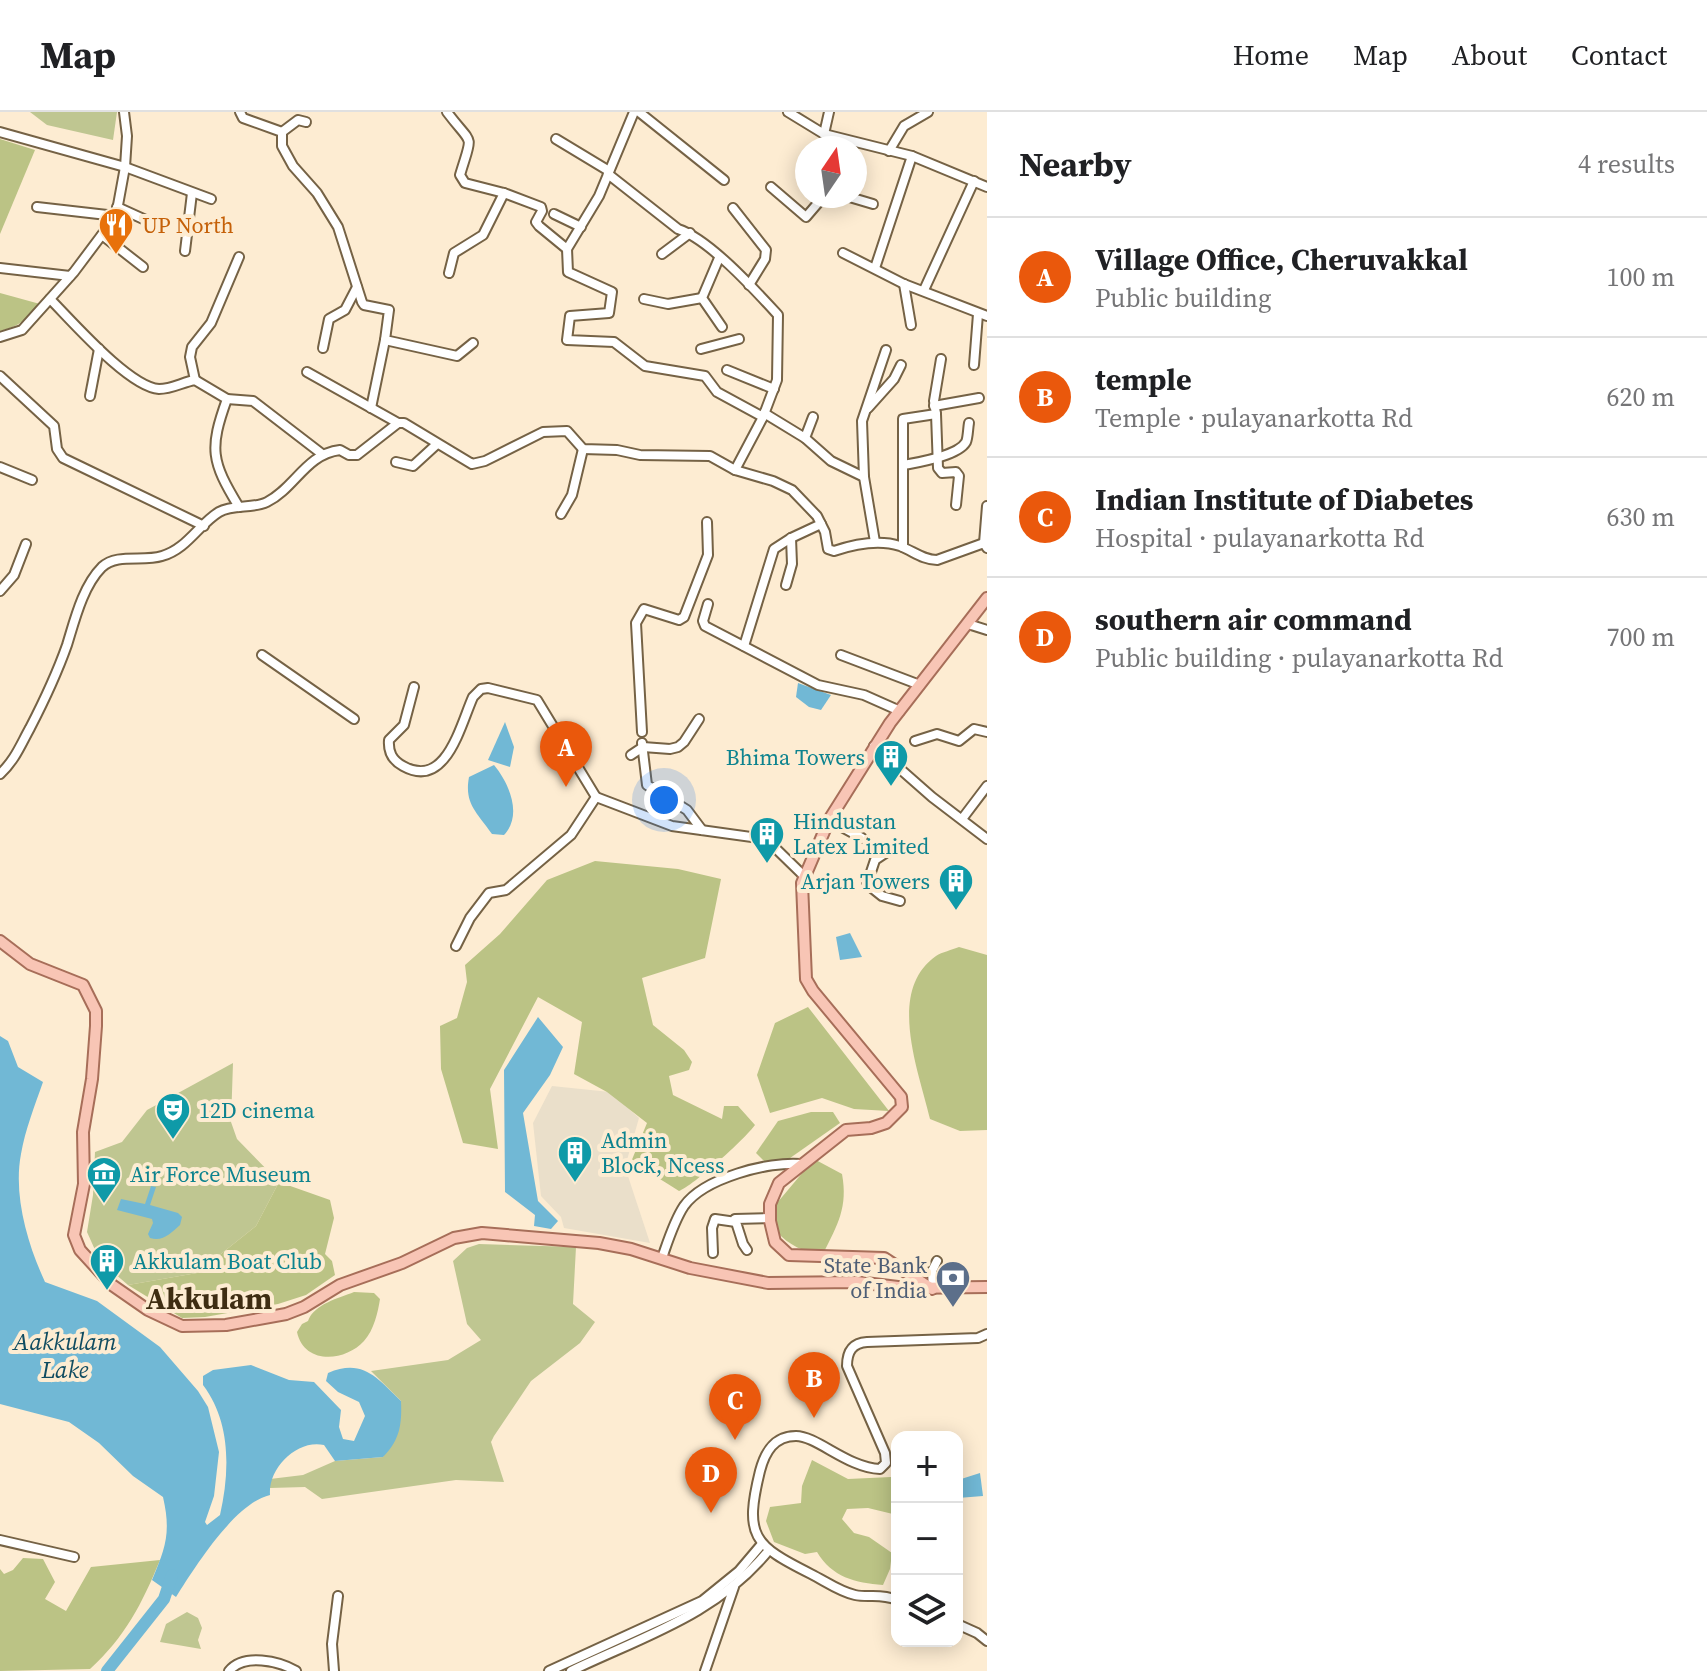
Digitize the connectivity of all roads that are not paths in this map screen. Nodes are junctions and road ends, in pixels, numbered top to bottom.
1 (124, 112) edge
2 (240, 112) edge
3 (447, 112) edge
4 (636, 112) edge
5 (788, 112) edge
6 (829, 112) edge
7 (928, 112) edge
8 (306, 122) dead end
9 (0, 132) edge
10 (282, 132) junction
11 (824, 134) junction
12 (829, 136) edge
13 (556, 139) dead end
14 (867, 147) edge
15 (889, 151) junction
16 (912, 156) junction
17 (125, 167) junction
18 (608, 172) junction
19 (724, 180) dead end
20 (974, 181) junction
21 (771, 187) dead end
22 (987, 187) edge
23 (192, 193) junction
24 (504, 193) junction
25 (211, 199) dead end
26 (867, 202) edge
27 (873, 204) dead end
28 (37, 207) dead end
29 (733, 208) dead end
30 (795, 208) edge
31 (796, 208) edge
32 (814, 208) edge
33 (116, 212) junction
34 (554, 214) dead end
35 (150, 222) dead end
36 (581, 227) junction
37 (690, 233) junction
38 (102, 235) junction
39 (567, 249) junction
40 (185, 251) dead end
41 (843, 253) dead end
42 (662, 254) dead end
43 (239, 257) dead end
44 (719, 258) junction
45 (143, 267) dead end
46 (0, 268) edge
47 (875, 268) junction
48 (449, 273) dead end
49 (70, 276) junction
50 (904, 284) junction
51 (749, 285) junction
52 (357, 286) junction
53 (924, 290) junction
54 (702, 298) junction
55 (50, 299) junction
56 (644, 299) dead end
57 (983, 315) edge
58 (911, 325) dead end
59 (722, 327) dead end
60 (0, 337) edge
61 (739, 339) dead end
62 (385, 340) junction
63 (473, 343) dead end
64 (323, 348) dead end
65 (99, 349) junction
66 (701, 349) dead end
67 (886, 350) dead end
68 (941, 359) dead end
69 (901, 365) dead end
70 (974, 365) dead end
71 (727, 370) dead end
72 (307, 372) dead end
73 (0, 376) edge
74 (195, 380) junction
75 (774, 389) junction
76 (90, 396) dead end
77 (979, 398) dead end
78 (227, 399) junction
79 (371, 408) junction
80 (865, 410) junction
81 (935, 410) junction
82 (764, 415) junction
83 (813, 417) dead end
84 (398, 423) junction
85 (969, 423) dead end
86 (805, 438) junction
87 (437, 444) junction
88 (583, 449) junction
89 (322, 454) junction
90 (936, 458) junction
91 (396, 462) dead end
92 (904, 465) junction
93 (0, 467) edge
94 (735, 470) junction
95 (864, 477) junction
96 (32, 480) dead end
97 (956, 505) dead end
98 (987, 506) edge
99 (239, 507) junction
100 (561, 514) dead end
101 (707, 522) dead end
102 (821, 524) junction
103 (204, 526) junction
104 (791, 538) junction
105 (875, 542) junction
106 (26, 544) dead end
107 (986, 546) edge
108 (903, 547) junction
109 (786, 585) dead end
110 (0, 591) edge
111 (987, 598) edge
112 (708, 604) dead end
113 (968, 624) junction
114 (987, 630) edge
115 (744, 646) junction
116 (262, 655) dead end
117 (841, 655) dead end
118 (920, 685) junction
119 (414, 687) dead end
120 (900, 711) junction
121 (354, 719) dead end
122 (699, 719) dead end
123 (642, 732) dead end
124 (987, 732) edge
125 (915, 741) dead end
126 (642, 745) junction
127 (874, 746) junction
128 (631, 755) dead end
129 (0, 774) edge
130 (987, 786) edge
131 (596, 797) junction
132 (962, 819) junction
133 (829, 820) junction
134 (703, 831) junction
135 (862, 838) dead end
136 (987, 839) edge
137 (887, 852) dead end
138 (804, 876) junction
139 (900, 901) dead end
140 (0, 941) edge
141 (456, 946) dead end
142 (801, 1164) junction
143 (769, 1218) junction
144 (736, 1222) junction
145 (747, 1250) dead end
146 (713, 1253) dead end
147 (662, 1258) junction
148 (937, 1261) dead end
149 (987, 1287) edge
150 (933, 1289) junction
151 (987, 1334) edge
152 (0, 1540) edge
153 (765, 1548) junction
154 (74, 1557) dead end
155 (739, 1571) junction
156 (734, 1587) junction
157 (338, 1596) dead end
158 (891, 1598) edge
159 (963, 1627) edge
160 (987, 1641) edge
161 (229, 1671) edge
162 (296, 1671) edge
163 (334, 1671) edge
164 (549, 1671) edge
165 (571, 1671) edge
166 (705, 1671) edge

1 - 17 street
2 - 10 street
3 - 24 street
4 - 18 street
4 - 19 street
5 - 11 street
6 - 11 street
7 - 15 street
8 - 10 street
9 - 17 street
10 - 52 street
11 - 12 street
13 - 18 street
14 - 15 street
15 - 16 street
16 - 20 street
16 - 47 street
17 - 23 street
17 - 33 street
18 - 36 street
18 - 37 street
20 - 22 street
20 - 53 street
21 - 30 street
23 - 25 street
23 - 40 street
24 - 39 street
24 - 48 street
26 - 27 street
28 - 33 street
29 - 51 street
31 - 32 street
33 - 35 street
33 - 38 street
34 - 36 street
36 - 39 street
37 - 42 street
37 - 44 street
38 - 45 street
38 - 49 street
39 - 82 street
41 - 47 street
43 - 74 street
44 - 51 street
44 - 54 street
46 - 49 street
47 - 50 street
49 - 55 street
50 - 53 street
50 - 58 street
51 - 75 street
52 - 62 street
52 - 64 street
53 - 57 street
54 - 56 street
54 - 59 street
55 - 60 street
55 - 65 street
57 - 70 street
61 - 66 street
62 - 63 street
62 - 79 street
65 - 74 street
65 - 76 street
67 - 80 street
68 - 81 street
69 - 80 street
71 - 75 street
72 - 79 street
73 - 103 street
74 - 78 street
75 - 82 street
77 - 81 street
78 - 89 street
78 - 99 street
79 - 84 street
80 - 95 street
81 - 90 street
81 - 92 street
82 - 86 street
82 - 94 street
83 - 86 street
84 - 87 street
84 - 89 street
85 - 90 street
86 - 95 street
87 - 88 street
87 - 91 street
88 - 94 street
88 - 100 street
89 - 99 street
90 - 92 street
90 - 97 street
92 - 108 street
93 - 96 street
94 - 102 street
95 - 105 street
98 - 107 street
99 - 103 street
101 - 123 street
102 - 104 street
102 - 105 street
103 - 129 street
104 - 109 street
104 - 115 street
105 - 108 street
106 - 110 street
107 - 108 street
111 - 113 main road
112 - 115 street
113 - 114 street
113 - 118 main road
115 - 120 street
116 - 121 street
117 - 118 street
118 - 120 main road
119 - 131 street
120 - 127 main road
122 - 126 street
124 - 125 street
126 - 128 street
126 - 134 street
127 - 132 street
127 - 133 main road
130 - 132 street
131 - 134 street
131 - 141 street
132 - 136 street
133 - 135 street
133 - 138 main road
134 - 138 street
137 - 139 street
138 - 142 main road
140 - 147 main road
142 - 143 main road
142 - 147 street
143 - 144 street
143 - 150 main road
144 - 145 street
144 - 146 street
147 - 150 main road
148 - 150 street
149 - 150 main road
151 - 153 street
152 - 154 street
153 - 155 street
153 - 156 street
153 - 158 street
155 - 156 street
155 - 164 street
156 - 165 street
156 - 166 street
157 - 163 street
159 - 160 street
161 - 162 street

